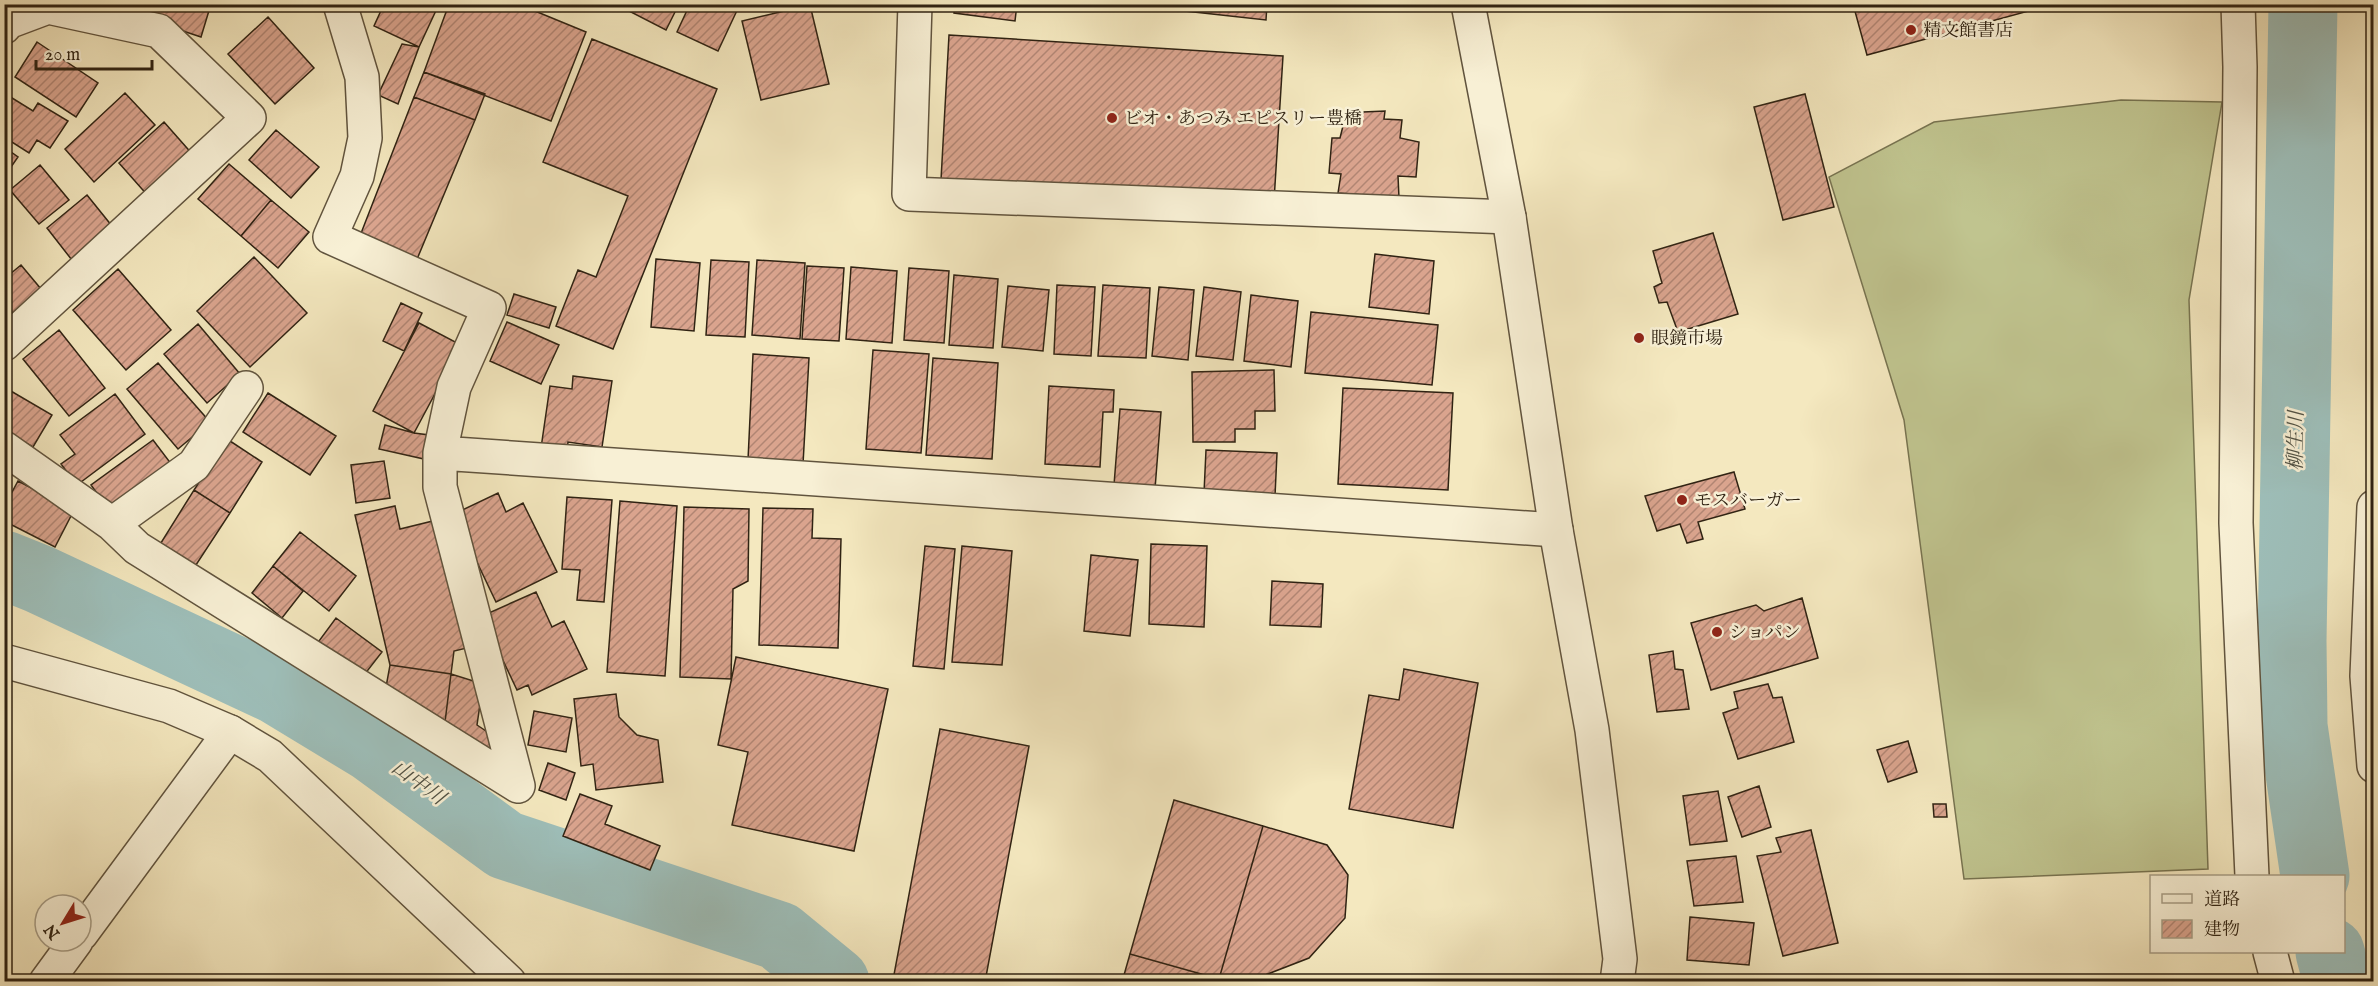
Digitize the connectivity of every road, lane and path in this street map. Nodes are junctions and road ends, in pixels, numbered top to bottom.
1 (340, 4) edge
2 (915, 4) edge
3 (1468, 4) edge
4 (2238, 4) edge
5 (4, 27) edge
6 (1509, 218) junction
7 (4, 344) edge
8 (246, 388) dead end
9 (4, 448) edge
10 (440, 453) junction
11 (2373, 507) edge
12 (112, 524) junction
13 (1556, 530) junction
14 (4, 661) edge
15 (2370, 676) edge
16 (230, 732) junction
17 (2373, 766) edge
18 (2252, 875) edge
19 (93, 918) edge
20 (67, 953) edge
21 (2271, 953) edge
22 (499, 978) edge
23 (46, 981) edge
24 (1617, 981) edge
25 (2278, 981) edge

1 - 10 street
2 - 6 street
3 - 6 street
4 - 18 street
5 - 7 street
6 - 13 street
8 - 12 street
9 - 12 street
10 - 12 street
10 - 13 street
11 - 15 street
13 - 24 street
14 - 16 street
15 - 17 street
16 - 19 street
16 - 22 street
20 - 23 street
21 - 25 street

